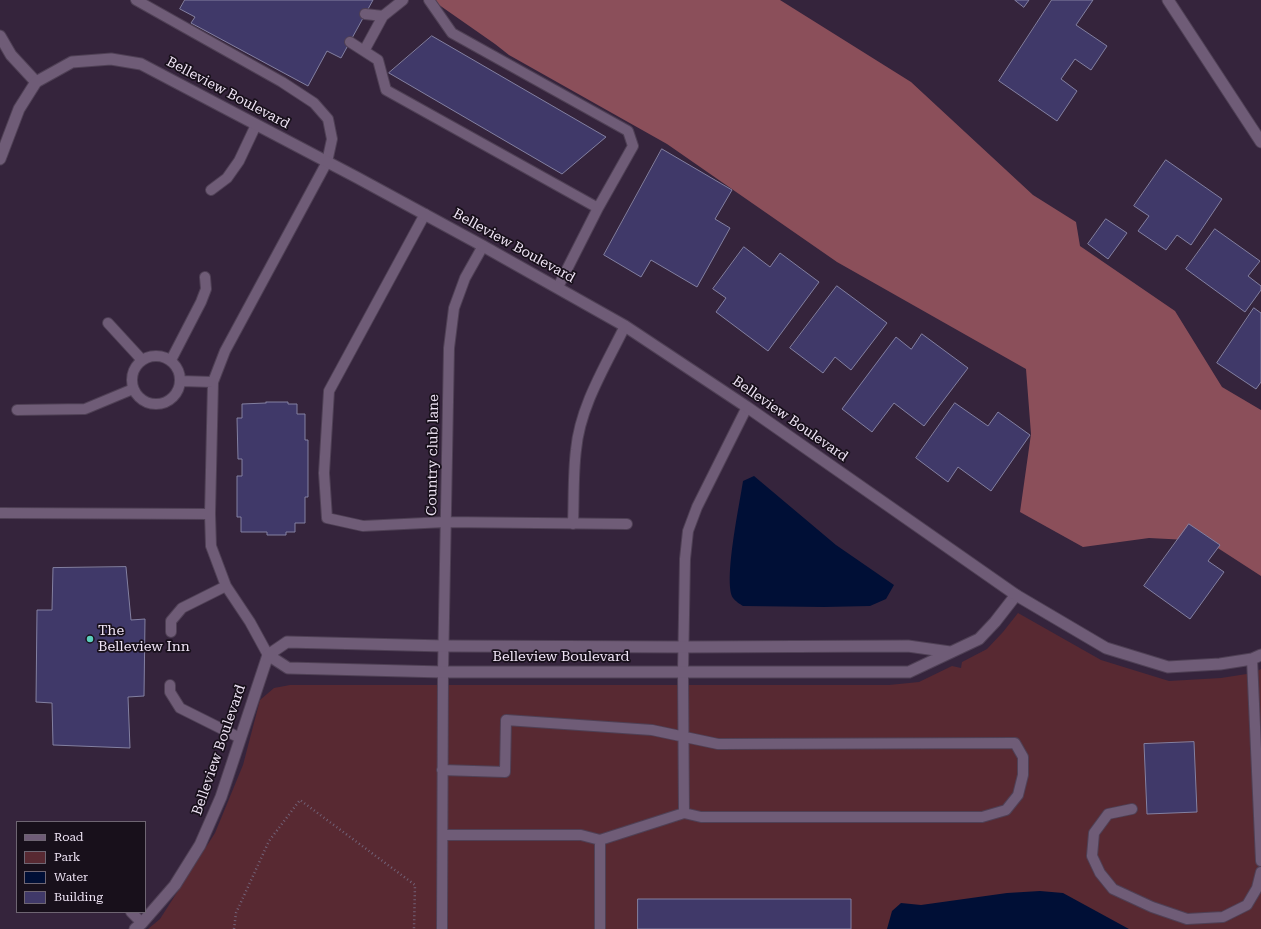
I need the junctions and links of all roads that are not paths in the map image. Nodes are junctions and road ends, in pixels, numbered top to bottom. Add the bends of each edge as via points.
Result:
1 (136, 0) edge
2 (403, 0) edge
3 (429, 0) edge
4 (1168, 0) edge
5 (365, 14) dead end
6 (383, 16) junction
7 (0, 36) edge
8 (350, 42) dead end
9 (364, 51) junction
10 (36, 82) junction
11 (256, 125) junction
12 (1261, 142) edge
13 (0, 159) edge
14 (328, 162) junction
15 (212, 190) dead end
16 (598, 208) junction
17 (425, 214) junction
18 (484, 246) junction
19 (205, 278) dead end
20 (558, 287) junction
21 (108, 323) dead end
22 (625, 326) junction
23 (142, 360) junction
24 (171, 360) junction
25 (181, 381) junction
26 (213, 382) junction
27 (134, 389) junction
28 (747, 407) junction
29 (17, 410) dead end
30 (0, 513) edge
31 (210, 514) junction
32 (445, 522) junction
33 (573, 524) junction
34 (627, 524) dead end
35 (226, 586) junction
36 (1016, 595) junction
37 (171, 632) dead end
38 (444, 646) junction
39 (684, 647) junction
40 (950, 652) junction
41 (268, 655) junction
42 (1256, 657) edge
43 (443, 672) junction
44 (683, 672) junction
45 (170, 685) dead end
46 (1258, 727) edge
47 (240, 738) junction
48 (683, 738) junction
49 (442, 770) junction
50 (1132, 809) dead end
51 (684, 813) junction
52 (443, 835) junction
53 (600, 840) junction
54 (1261, 861) edge
55 (1261, 872) edge
56 (132, 913) edge
57 (139, 926) edge
58 (442, 929) edge
59 (600, 929) edge

1 - 14 lane via 282,82 314,103 328,119 332,139
2 - 6 lane
3 - 16 lane via 452,33 628,131 633,146
4 - 12 street
5 - 6 lane
6 - 9 lane
7 - 10 street via 11,55
8 - 9 lane
9 - 16 lane via 378,60 386,90
10 - 11 street, Belleview Boulevard via 72,62 111,59 141,64
10 - 13 street, Belleview Boulevard via 19,109
11 - 14 street, Belleview Boulevard
11 - 15 lane via 239,161 227,178
14 - 17 street, Belleview Boulevard
14 - 26 lane via 225,352
16 - 20 lane
17 - 18 street, Belleview Boulevard
17 - 32 lane via 328,391 324,473 328,518 363,526
18 - 20 street, Belleview Boulevard
18 - 32 lane, Country club lane via 465,278 454,308 449,348
19 - 24 lane via 206,288 201,302
20 - 22 street, Belleview Boulevard
21 - 23 lane
22 - 28 street, Belleview Boulevard
22 - 33 lane via 582,419 576,450
23 - 24 lane via 157,355
23 - 27 lane via 132,373
24 - 25 lane via 177,366
25 - 26 lane
25 - 27 lane via 175,396 160,404 144,401
26 - 31 lane
27 - 29 lane via 85,409
28 - 36 street, Belleview Boulevard
28 - 39 lane via 697,507 688,531 685,559
30 - 31 lane
31 - 35 lane via 211,546
32 - 33 lane
32 - 38 lane, Country club lane
33 - 34 lane
35 - 37 lane via 182,608 171,621
35 - 41 lane
36 - 40 street, Belleview Boulevard via 979,639
36 - 42 street, Belleview Boulevard via 1106,648 1168,667 1220,664
38 - 39 street, Belleview Boulevard
38 - 41 street, Belleview Boulevard via 287,642
38 - 43 lane, Country club lane
39 - 40 street, Belleview Boulevard via 908,646
39 - 44 lane
40 - 44 street, Belleview Boulevard via 909,672
41 - 43 street, Belleview Boulevard via 288,668
41 - 47 street, Belleview Boulevard
42 - 46 lane
43 - 44 street, Belleview Boulevard
43 - 49 lane, Country club lane
44 - 48 lane
45 - 47 lane via 170,692 180,708
46 - 54 lane
47 - 57 street, Belleview Boulevard via 221,797 200,845 175,885
48 - 49 lane via 652,730 506,720 505,772
48 - 51 lane
48 - 51 lane via 718,744 1016,743 1023,757 1023,775 1018,795 1006,810 982,817 701,817
49 - 52 lane, Country club lane
50 - 55 lane via 1108,814 1094,833 1092,856 1100,873 1113,889 1152,907 1187,919 1223,917 1247,905 1257,888
51 - 53 lane
52 - 53 lane via 581,835
52 - 58 lane, Country club lane
53 - 59 lane
56 - 57 lane

